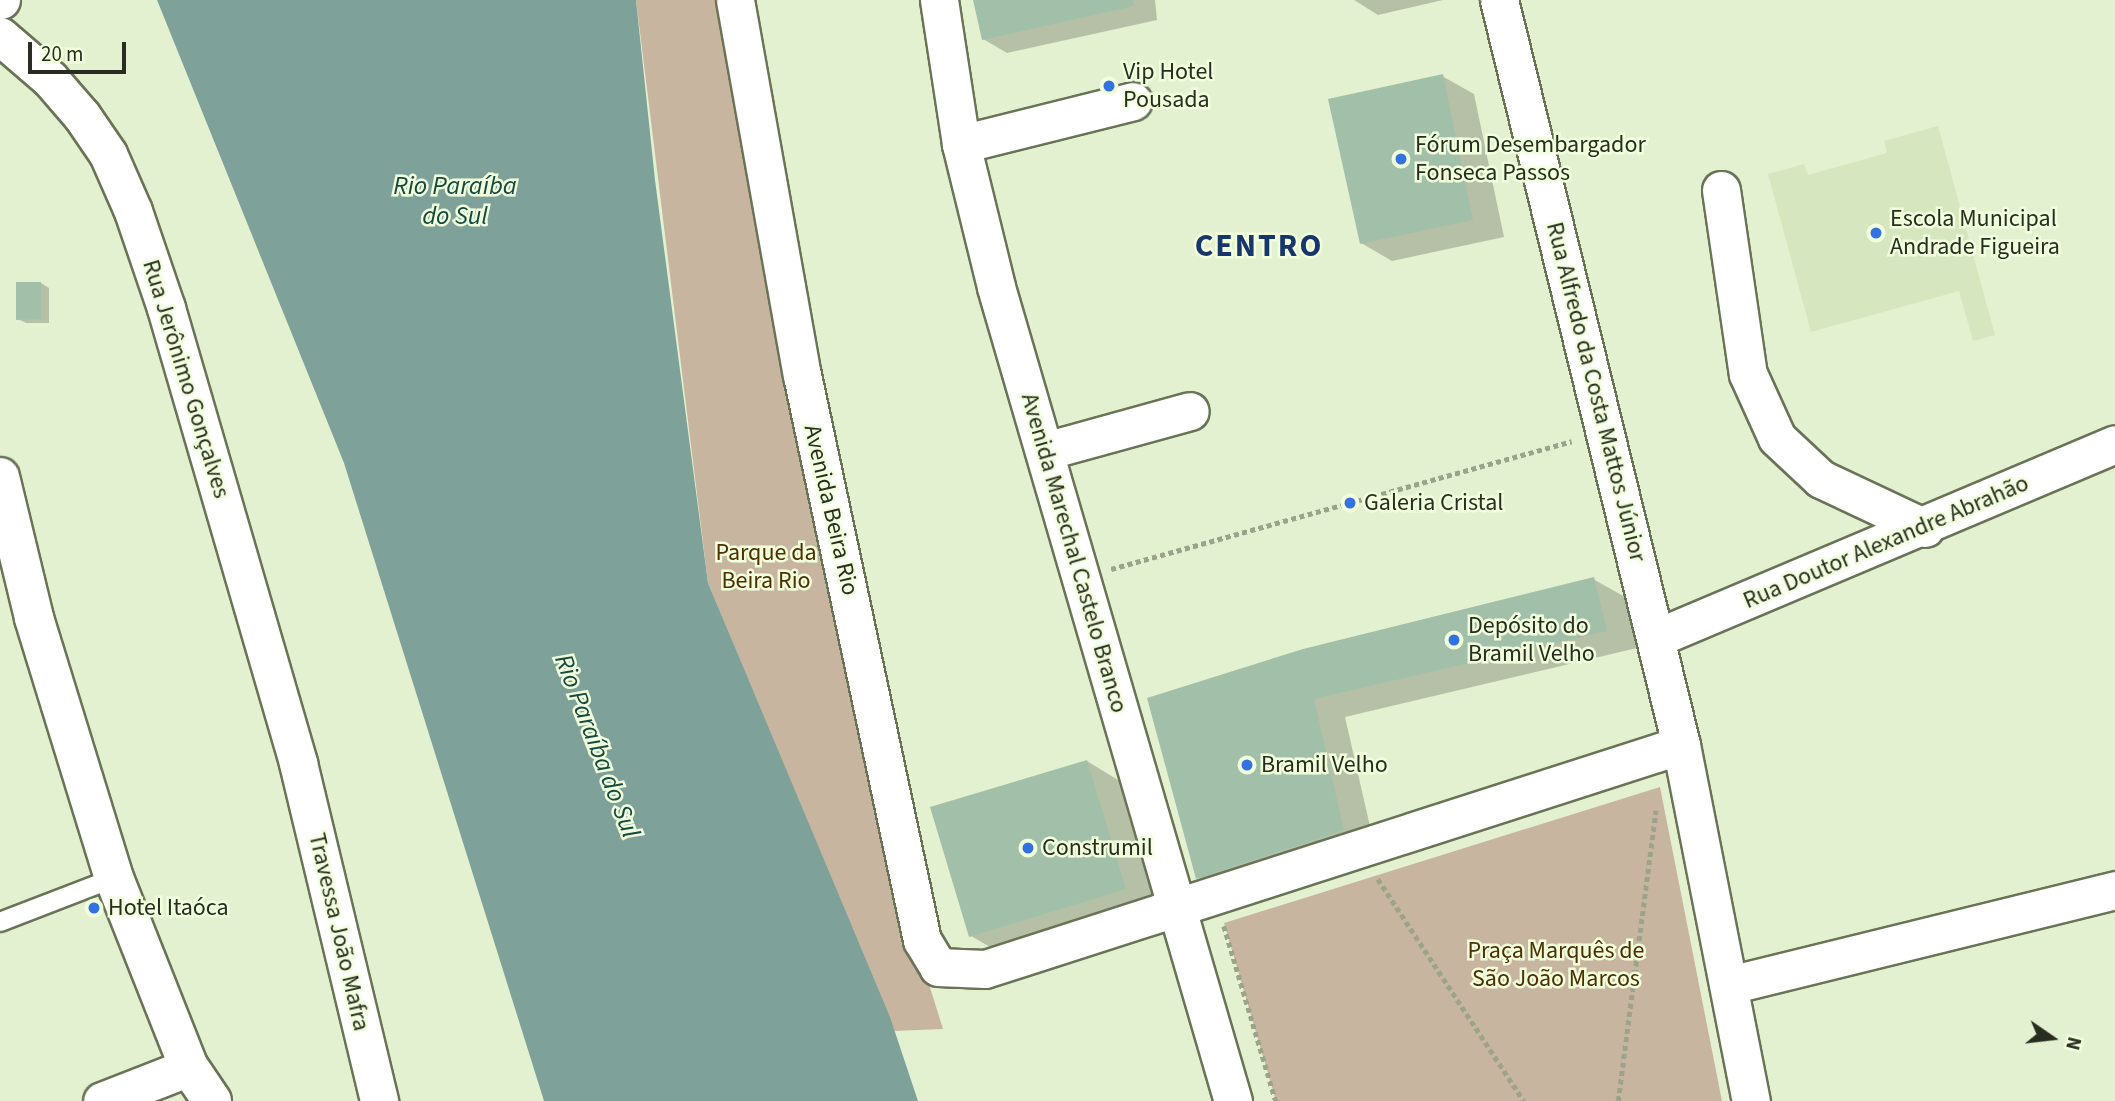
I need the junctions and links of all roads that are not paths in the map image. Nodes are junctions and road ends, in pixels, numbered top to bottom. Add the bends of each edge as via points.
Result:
1 (735, 0) edge
2 (939, 0) edge
3 (1499, 0) edge
4 (0, 36) edge
5 (1133, 101) dead end
6 (961, 144) junction
7 (1721, 190) dead end
8 (1190, 411) dead end
9 (2115, 444) edge
10 (1045, 450) junction
11 (0, 477) edge
12 (1925, 528) junction
13 (1656, 638) junction
14 (1681, 745) junction
15 (298, 763) joint
16 (114, 878) junction
17 (2115, 890) edge
18 (1174, 910) junction
19 (0, 922) edge
20 (1728, 985) junction
21 (189, 1067) junction
22 (102, 1101) edge
23 (212, 1101) edge
24 (379, 1101) edge
25 (1233, 1101) edge
26 (1751, 1101) edge

1 - 18 street, Avenida Beira Rio via 802,375 922,940 938,967 985,969
2 - 6 street, Avenida Marechal Castelo Branco
3 - 13 street, Rua Alfredo da Costa Mattos Júnior
4 - 15 street, Rua Jerônimo Gonçalves via 50,79 82,116 107,154 133,211 166,307
5 - 6 street
6 - 10 street, Avenida Marechal Castelo Branco via 996,287
7 - 12 street via 1748,374 1777,438 1822,479
8 - 10 street
9 - 12 street, Rua Doutor Alexandre Abrahão
10 - 18 street, Avenida Marechal Castelo Branco
11 - 16 main road via 30,605
12 - 13 street, Rua Doutor Alexandre Abrahão
13 - 14 street, Rua Alfredo da Costa Mattos Júnior
14 - 18 street
14 - 20 street
15 - 24 street, Travessa João Mafra
16 - 19 lane
16 - 21 main road
17 - 20 street
18 - 25 street, Avenida Marechal Castelo Branco
20 - 26 street
21 - 22 street
21 - 23 main road

